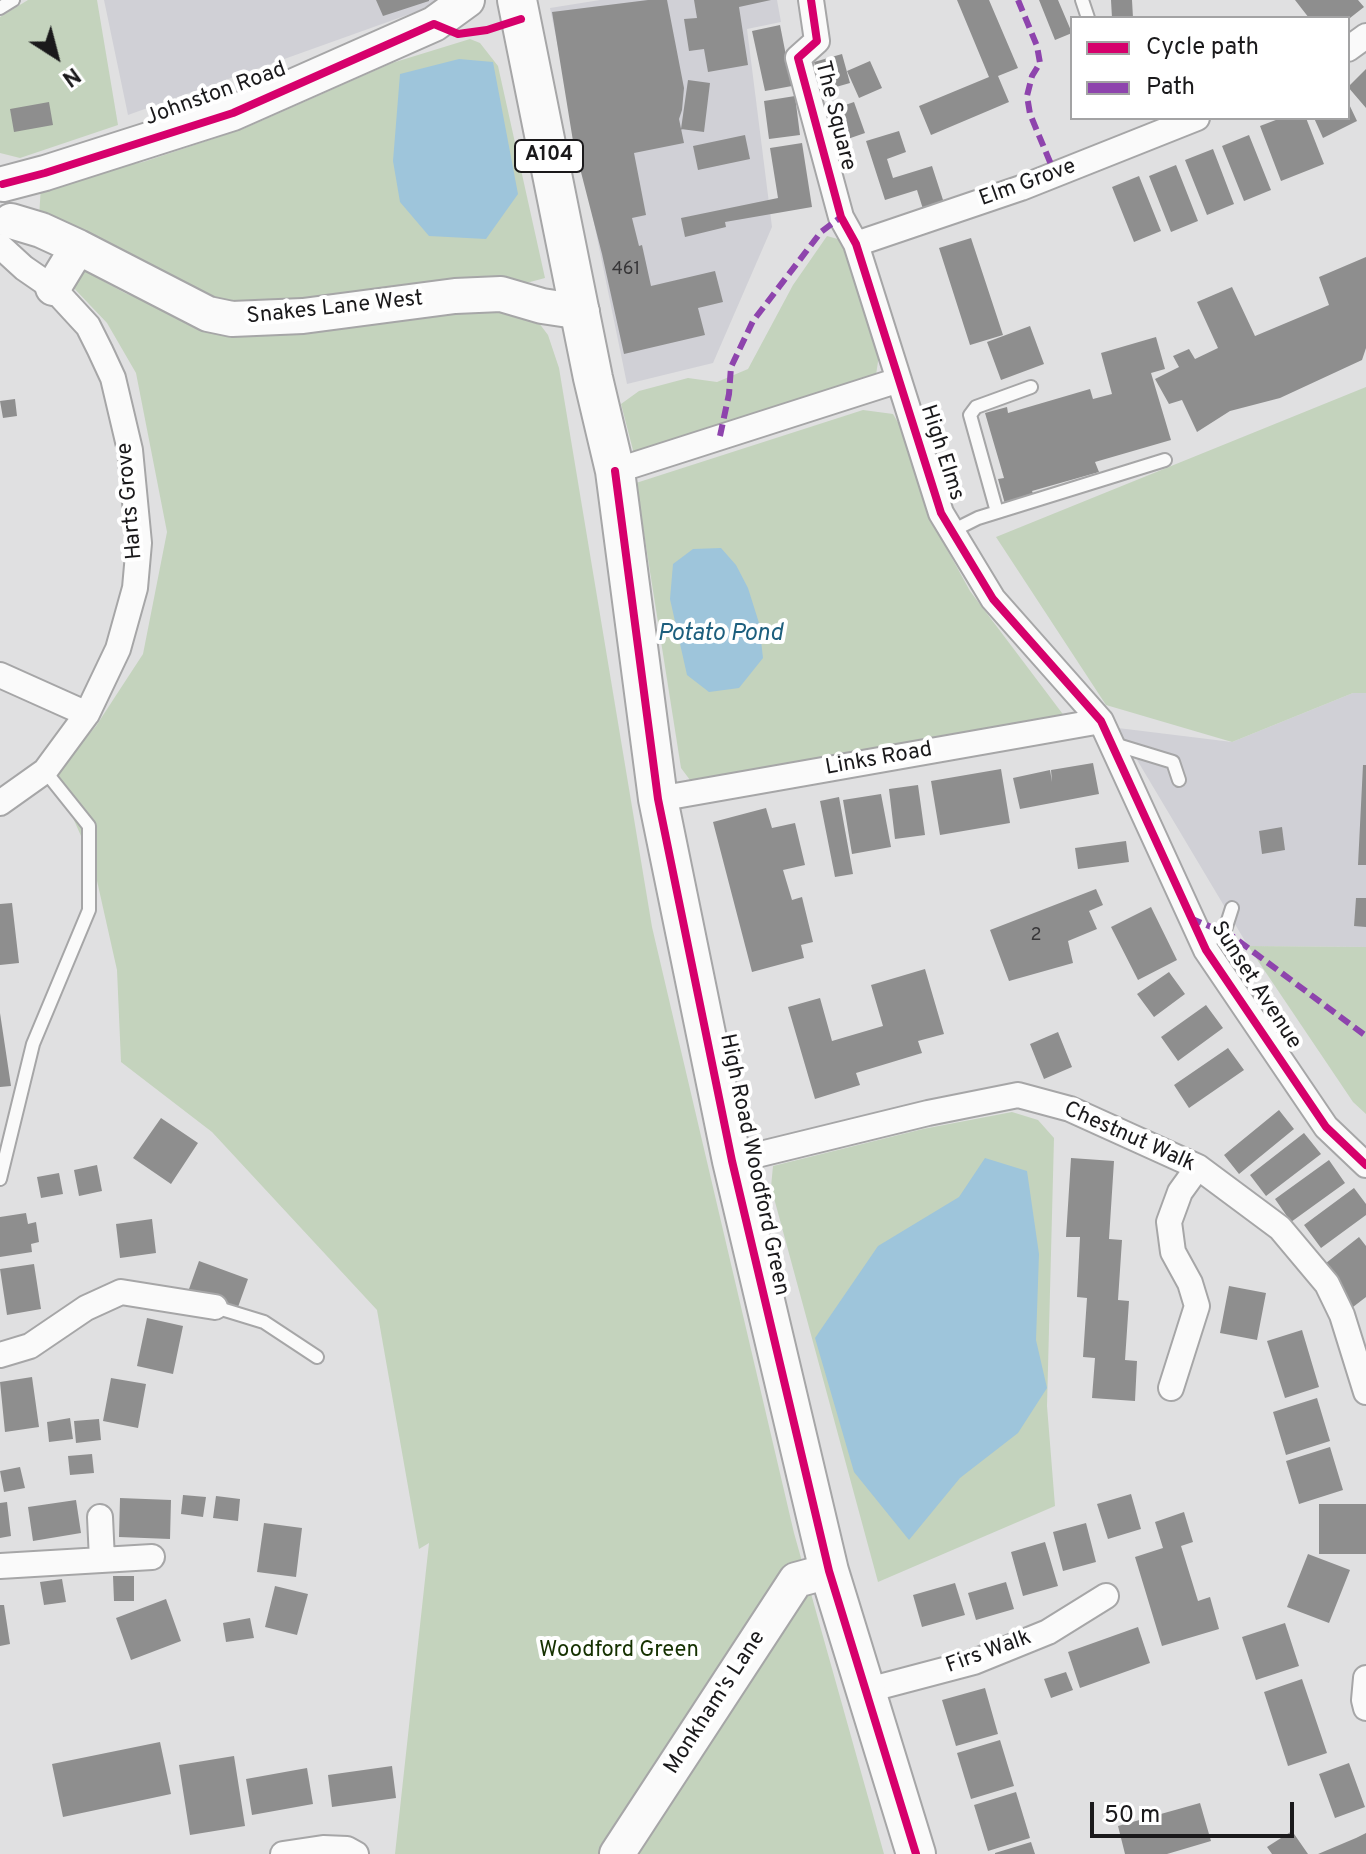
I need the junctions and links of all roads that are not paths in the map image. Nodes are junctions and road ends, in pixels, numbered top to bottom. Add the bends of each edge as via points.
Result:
1 (13, 0) edge
2 (467, 0) edge
3 (517, 0) edge
4 (811, 0) edge
5 (0, 8) edge
6 (1192, 120) edge
7 (2, 183) edge
8 (4, 234) edge
9 (856, 244) junction
10 (78, 247) junction
11 (53, 288) junction
12 (582, 312) junction
13 (899, 380) junction
14 (1031, 387) dead end
15 (1165, 460) dead end
16 (615, 471) junction
17 (997, 512) junction
18 (952, 531) junction
19 (0, 675) edge
20 (87, 714) junction
21 (1106, 732) junction
22 (45, 771) junction
23 (1179, 780) dead end
24 (658, 799) junction
25 (0, 803) edge
26 (1232, 908) dead end
27 (1203, 944) junction
28 (732, 1161) junction
29 (1366, 1165) edge
30 (1198, 1167) junction
31 (0, 1179) edge
32 (215, 1307) joint
33 (0, 1355) edge
34 (317, 1357) dead end
35 (1171, 1388) dead end
36 (1366, 1392) edge
37 (100, 1517) dead end
38 (152, 1557) dead end
39 (102, 1560) junction
40 (0, 1566) edge
41 (829, 1571) junction
42 (1106, 1596) dead end
43 (1366, 1678) edge
44 (864, 1691) junction
45 (1366, 1708) edge
46 (283, 1854) edge
47 (356, 1854) edge
48 (617, 1854) edge
49 (916, 1854) edge

1 - 5 lane
2 - 7 street, Johnston Road via 434,24 233,113
3 - 12 main road, High Road Woodford Green / A104
4 - 9 street, The Square via 817,41 798,58 841,217
6 - 9 street, Elm Grove via 1021,188
7 - 8 street via 14,211
8 - 10 street, Snakes Lane West via 41,230
8 - 11 street, Harts Grove via 24,268
9 - 13 street, High Elms
10 - 11 street
10 - 12 street, Snakes Lane West via 208,314 232,319 501,294
11 - 20 street, Harts Grove via 88,326 113,378 130,450 139,543 135,588 118,649
12 - 16 main road, High Road Woodford Green / A104
13 - 16 street, High Elms
13 - 18 street, High Elms via 941,513
14 - 17 lane via 976,407 970,415
15 - 17 lane
16 - 24 main road, High Road Woodford Green / A104
17 - 18 lane
18 - 21 street, High Elms via 993,599
19 - 20 street
20 - 22 street, Harts Grove
21 - 23 lane via 1173,762
21 - 24 street, Links Road
21 - 27 street, Sunset Avenue
22 - 25 street, Harts Grove
22 - 31 lane via 89,826 89,910 33,1044
24 - 28 main road, High Road Woodford Green / A104
26 - 27 lane via 1224,933
27 - 29 street, Sunset Avenue via 1326,1127
28 - 30 street, Chestnut Walk via 1018,1095 1070,1109
28 - 41 main road, High Road Woodford Green / A104
30 - 35 street via 1180,1192 1169,1222 1173,1252 1197,1306
30 - 36 street, Chestnut Walk via 1280,1228 1327,1284
32 - 33 street via 121,1292 86,1308 30,1346
32 - 34 lane via 264,1322
37 - 39 street
38 - 39 street
39 - 40 street
41 - 44 main road, High Road Woodford Green / A104
41 - 48 street, Monkham's Lane via 796,1580
42 - 44 street, Firs Walk via 1048,1632 986,1657
43 - 45 street
44 - 49 main road, High Road Woodford Green / A104
46 - 47 street via 323,1848

